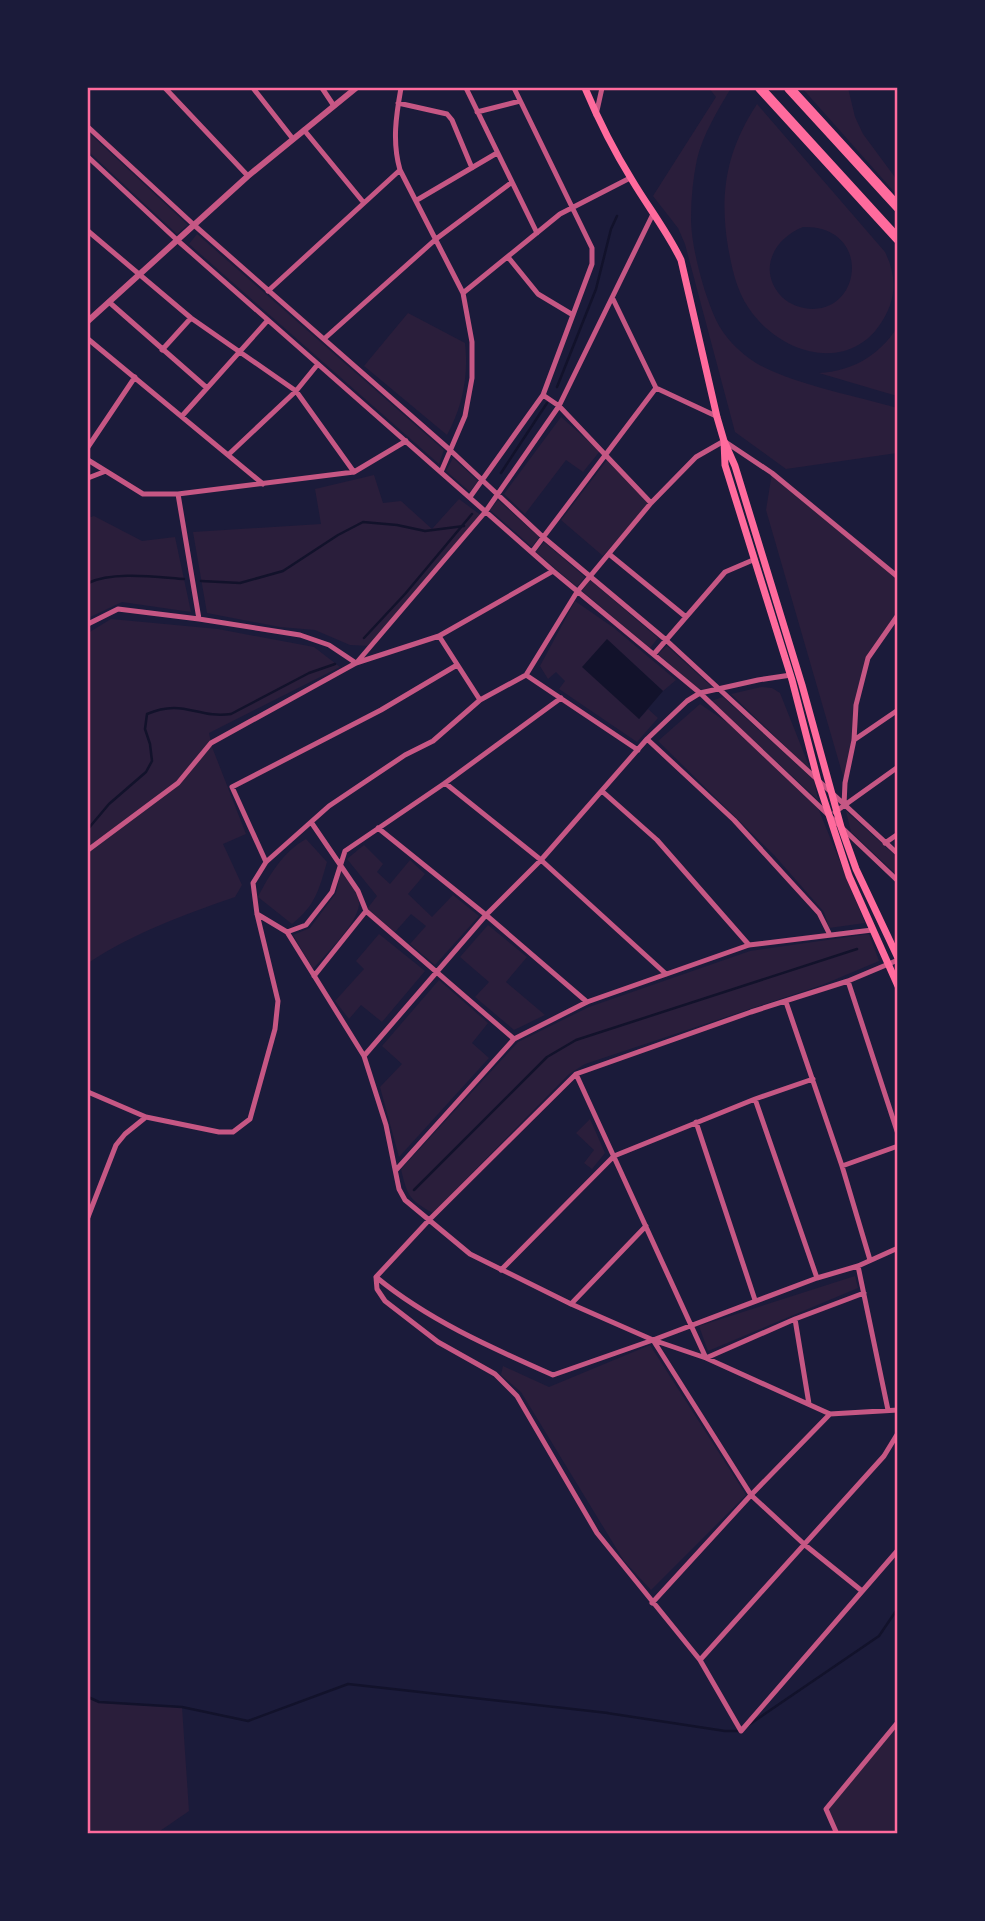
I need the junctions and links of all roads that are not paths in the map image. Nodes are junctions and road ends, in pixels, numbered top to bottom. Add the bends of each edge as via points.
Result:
1 (165, 88) edge
2 (253, 88) edge
3 (322, 88) edge
4 (356, 88) edge
5 (401, 88) edge
6 (466, 88) edge
7 (514, 88) edge
8 (585, 88) edge
9 (602, 88) edge
10 (760, 88) edge
11 (789, 88) edge
12 (520, 101) junction
13 (398, 103) junction
14 (334, 106) junction
15 (477, 112) junction
16 (596, 115) junction
17 (88, 127) edge
18 (304, 130) junction
19 (293, 139) junction
20 (497, 153) junction
21 (88, 157) edge
22 (471, 168) junction
23 (400, 170) junction
24 (248, 176) junction
25 (630, 178) junction
26 (512, 182) junction
27 (417, 200) junction
28 (365, 203) junction
29 (898, 207) edge
30 (572, 208) junction
31 (653, 214) junction
32 (194, 225) junction
33 (88, 231) edge
34 (537, 233) junction
35 (436, 239) junction
36 (898, 239) edge
37 (177, 240) junction
38 (508, 257) junction
39 (141, 275) junction
40 (268, 291) junction
41 (463, 293) junction
42 (613, 299) junction
43 (109, 302) junction
44 (573, 315) junction
45 (191, 318) junction
46 (268, 320) junction
47 (88, 321) edge
48 (88, 338) edge
49 (324, 339) junction
50 (162, 351) junction
51 (240, 352) junction
52 (318, 364) junction
53 (135, 377) junction
54 (207, 388) junction
55 (656, 388) junction
56 (296, 391) junction
57 (543, 395) junction
58 (559, 406) junction
59 (181, 416) junction
60 (717, 416) junction
61 (406, 441) junction
62 (724, 441) junction
63 (88, 447) edge
64 (450, 450) junction
65 (606, 454) junction
66 (228, 455) junction
67 (88, 460) edge
68 (106, 471) junction
69 (355, 472) junction
70 (441, 472) junction
71 (88, 478) edge
72 (484, 481) junction
73 (263, 484) junction
74 (491, 488) junction
75 (477, 489) junction
76 (178, 494) junction
77 (499, 495) junction
78 (470, 497) junction
79 (493, 502) junction
80 (651, 503) junction
81 (478, 504) junction
82 (486, 511) junction
83 (543, 537) junction
84 (532, 552) junction
85 (609, 554) junction
86 (753, 560) junction
87 (553, 571) junction
88 (590, 577) junction
89 (898, 577) edge
90 (577, 592) junction
91 (898, 615) edge
92 (686, 617) junction
93 (199, 619) junction
94 (88, 624) edge
95 (439, 636) junction
96 (666, 640) junction
97 (654, 653) junction
98 (356, 663) junction
99 (457, 665) junction
100 (526, 675) junction
101 (791, 676) junction
102 (717, 689) junction
103 (700, 693) junction
104 (561, 698) junction
105 (480, 700) junction
106 (898, 710) edge
107 (648, 739) junction
108 (854, 740) junction
109 (638, 750) junction
110 (898, 767) edge
111 (818, 781) junction
112 (445, 783) junction
113 (603, 792) junction
114 (831, 793) junction
115 (844, 805) junction
116 (833, 814) junction
117 (311, 822) junction
118 (841, 827) junction
119 (378, 828) junction
120 (898, 834) edge
121 (885, 843) junction
122 (88, 850) edge
123 (898, 854) edge
124 (541, 860) junction
125 (265, 862) junction
126 (339, 865) junction
127 (898, 881) edge
128 (366, 911) junction
129 (257, 914) junction
130 (486, 915) junction
131 (872, 930) junction
132 (287, 932) junction
133 (829, 933) junction
134 (749, 945) junction
135 (898, 959) edge
136 (887, 964) junction
137 (437, 972) junction
138 (666, 974) junction
139 (314, 976) junction
140 (848, 981) junction
141 (898, 986) edge
142 (587, 1002) junction
143 (786, 1002) junction
144 (514, 1039) junction
145 (364, 1056) junction
146 (576, 1074) junction
147 (813, 1079) junction
148 (88, 1092) edge
149 (755, 1099) junction
150 (146, 1117) junction
151 (696, 1122) junction
152 (898, 1134) edge
153 (898, 1146) edge
154 (614, 1156) junction
155 (842, 1166) junction
156 (396, 1170) junction
157 (88, 1217) edge
158 (429, 1220) junction
159 (646, 1226) junction
160 (898, 1248) edge
161 (870, 1260) junction
162 (859, 1266) junction
163 (501, 1270) junction
164 (376, 1277) junction
165 (817, 1278) junction
166 (864, 1293) junction
167 (755, 1300) junction
168 (571, 1304) junction
169 (794, 1319) junction
170 (692, 1324) junction
171 (653, 1340) junction
172 (706, 1358) junction
173 (809, 1404) junction
174 (888, 1410) junction
175 (898, 1410) edge
176 (830, 1414) junction
177 (898, 1433) edge
178 (751, 1495) junction
179 (805, 1545) junction
180 (898, 1550) edge
181 (862, 1591) junction
182 (652, 1602) junction
183 (700, 1660) junction
184 (898, 1723) edge
185 (837, 1833) edge

1 - 24 street
2 - 19 street
3 - 14 street
4 - 14 street
5 - 13 street
6 - 15 street
7 - 12 street
8 - 16 main road
9 - 16 street
10 - 36 highway
11 - 29 highway
12 - 15 street
12 - 30 street
13 - 22 street via 447,114
13 - 23 street via 394,150
14 - 18 street
15 - 20 street
16 - 25 main road
17 - 32 street
18 - 19 street
18 - 28 street
19 - 24 street
20 - 22 street
20 - 26 street
21 - 37 street
22 - 27 street
23 - 27 street
23 - 28 street
24 - 32 street
25 - 30 street
25 - 31 main road
26 - 34 street
26 - 35 street
27 - 35 street
28 - 40 street
30 - 34 street
30 - 44 street via 592,248 592,264
31 - 42 street
31 - 60 main road via 681,260
32 - 37 street
32 - 40 street
33 - 39 street
34 - 38 street
35 - 41 street
35 - 49 street
37 - 39 street
37 - 46 street
38 - 41 street
38 - 44 street via 538,294
39 - 43 street
39 - 45 street
40 - 49 street
41 - 64 street via 472,342 472,378 465,415
42 - 55 street
42 - 58 street
43 - 47 street
43 - 50 street
44 - 57 street
45 - 50 street
45 - 51 street
46 - 51 street
46 - 52 street
48 - 53 street
49 - 64 street
50 - 54 street
51 - 54 street
51 - 56 street
52 - 56 street
52 - 61 street
53 - 59 street
53 - 63 street
54 - 59 street
55 - 60 street
55 - 65 street
56 - 66 street
56 - 69 street
57 - 58 street
57 - 72 street
58 - 65 street
58 - 77 street
59 - 66 street
60 - 62 main road
61 - 69 street
61 - 70 street
62 - 80 street via 696,457
62 - 86 main road via 726,465
62 - 89 street via 793,490
62 - 114 main road via 802,685
64 - 70 street
64 - 72 street
65 - 80 street
65 - 83 street
66 - 73 street
67 - 68 street
68 - 71 street
68 - 76 street via 144,494
69 - 73 street
70 - 78 street
72 - 74 street
72 - 75 street
73 - 76 street
74 - 75 street
74 - 77 street
74 - 79 street
75 - 78 street
75 - 81 street via 474,497
76 - 93 street
77 - 79 street
77 - 83 street
78 - 81 street
79 - 81 street
79 - 82 street
80 - 85 street
81 - 82 street
82 - 84 street
82 - 98 street
83 - 84 street
83 - 88 street
84 - 87 street
85 - 88 street
85 - 92 street
86 - 92 street via 725,572
86 - 101 main road
87 - 90 street
87 - 95 street
88 - 90 street
88 - 96 street
90 - 97 street
90 - 100 street
91 - 108 street via 868,658 856,705
92 - 96 street
93 - 94 street via 118,609
93 - 98 street via 300,635 330,645
95 - 98 street
95 - 99 street
96 - 97 street
96 - 102 street
97 - 103 street
98 - 122 street via 211,743 178,783
99 - 105 street
99 - 125 street via 232,787
100 - 104 street
100 - 105 street
101 - 102 street
101 - 111 main road
102 - 103 street
102 - 111 street
103 - 107 street
103 - 116 street
104 - 109 street
104 - 112 street
105 - 117 street via 433,741 405,755
106 - 108 street
107 - 109 street
107 - 133 street via 734,820 819,913
108 - 115 street
109 - 113 street
110 - 115 street
111 - 114 street
111 - 116 main road
112 - 119 street
112 - 124 street
113 - 124 street
113 - 134 street via 657,840
114 - 115 street
114 - 116 main road
115 - 116 street
115 - 121 street
116 - 118 main road
116 - 131 main road via 849,876
117 - 125 street
117 - 126 street
118 - 127 street
118 - 135 main road
119 - 126 street via 345,851
119 - 130 street
120 - 121 street
121 - 123 street
124 - 130 street
124 - 138 street
125 - 129 street via 253,883
126 - 128 street
126 - 132 street via 332,892 306,925
128 - 137 street
128 - 139 street
129 - 132 street
129 - 150 street via 278,1001 275,1029 250,1119 233,1132 219,1132
130 - 137 street
130 - 142 street
131 - 133 street
131 - 136 main road
132 - 139 street
133 - 134 street
134 - 138 street
135 - 136 street
136 - 140 street
136 - 141 main road
137 - 144 street
137 - 145 street
138 - 142 street
139 - 145 street
140 - 143 street
140 - 152 street
142 - 144 street
143 - 146 street
143 - 147 street
144 - 156 street
145 - 156 street
146 - 154 street
146 - 158 street
147 - 149 street
147 - 155 street
148 - 150 street
149 - 151 street
149 - 165 street
150 - 157 street via 116,1145
151 - 154 street
151 - 167 street
153 - 155 street
154 - 159 street
154 - 163 street
155 - 161 street
156 - 158 street via 405,1200
158 - 163 street via 470,1254
158 - 164 street
159 - 168 street
159 - 170 street
160 - 161 street
161 - 162 street
162 - 165 street
162 - 166 street
163 - 168 street
164 - 171 street via 433,1316 553,1375
164 - 182 street via 384,1300 438,1342 495,1374 517,1396 597,1533
165 - 167 street
166 - 169 street
166 - 174 street
167 - 170 street
168 - 171 street
169 - 172 street
169 - 173 street
170 - 171 street
170 - 172 street
171 - 172 street
171 - 178 street
172 - 173 street
173 - 176 street
174 - 175 street
174 - 176 street
176 - 178 street
177 - 179 street via 884,1456
178 - 179 street
178 - 182 street
179 - 181 street
179 - 183 street
180 - 181 street
181 - 183 street via 741,1731
182 - 183 street
184 - 185 street via 826,1809

